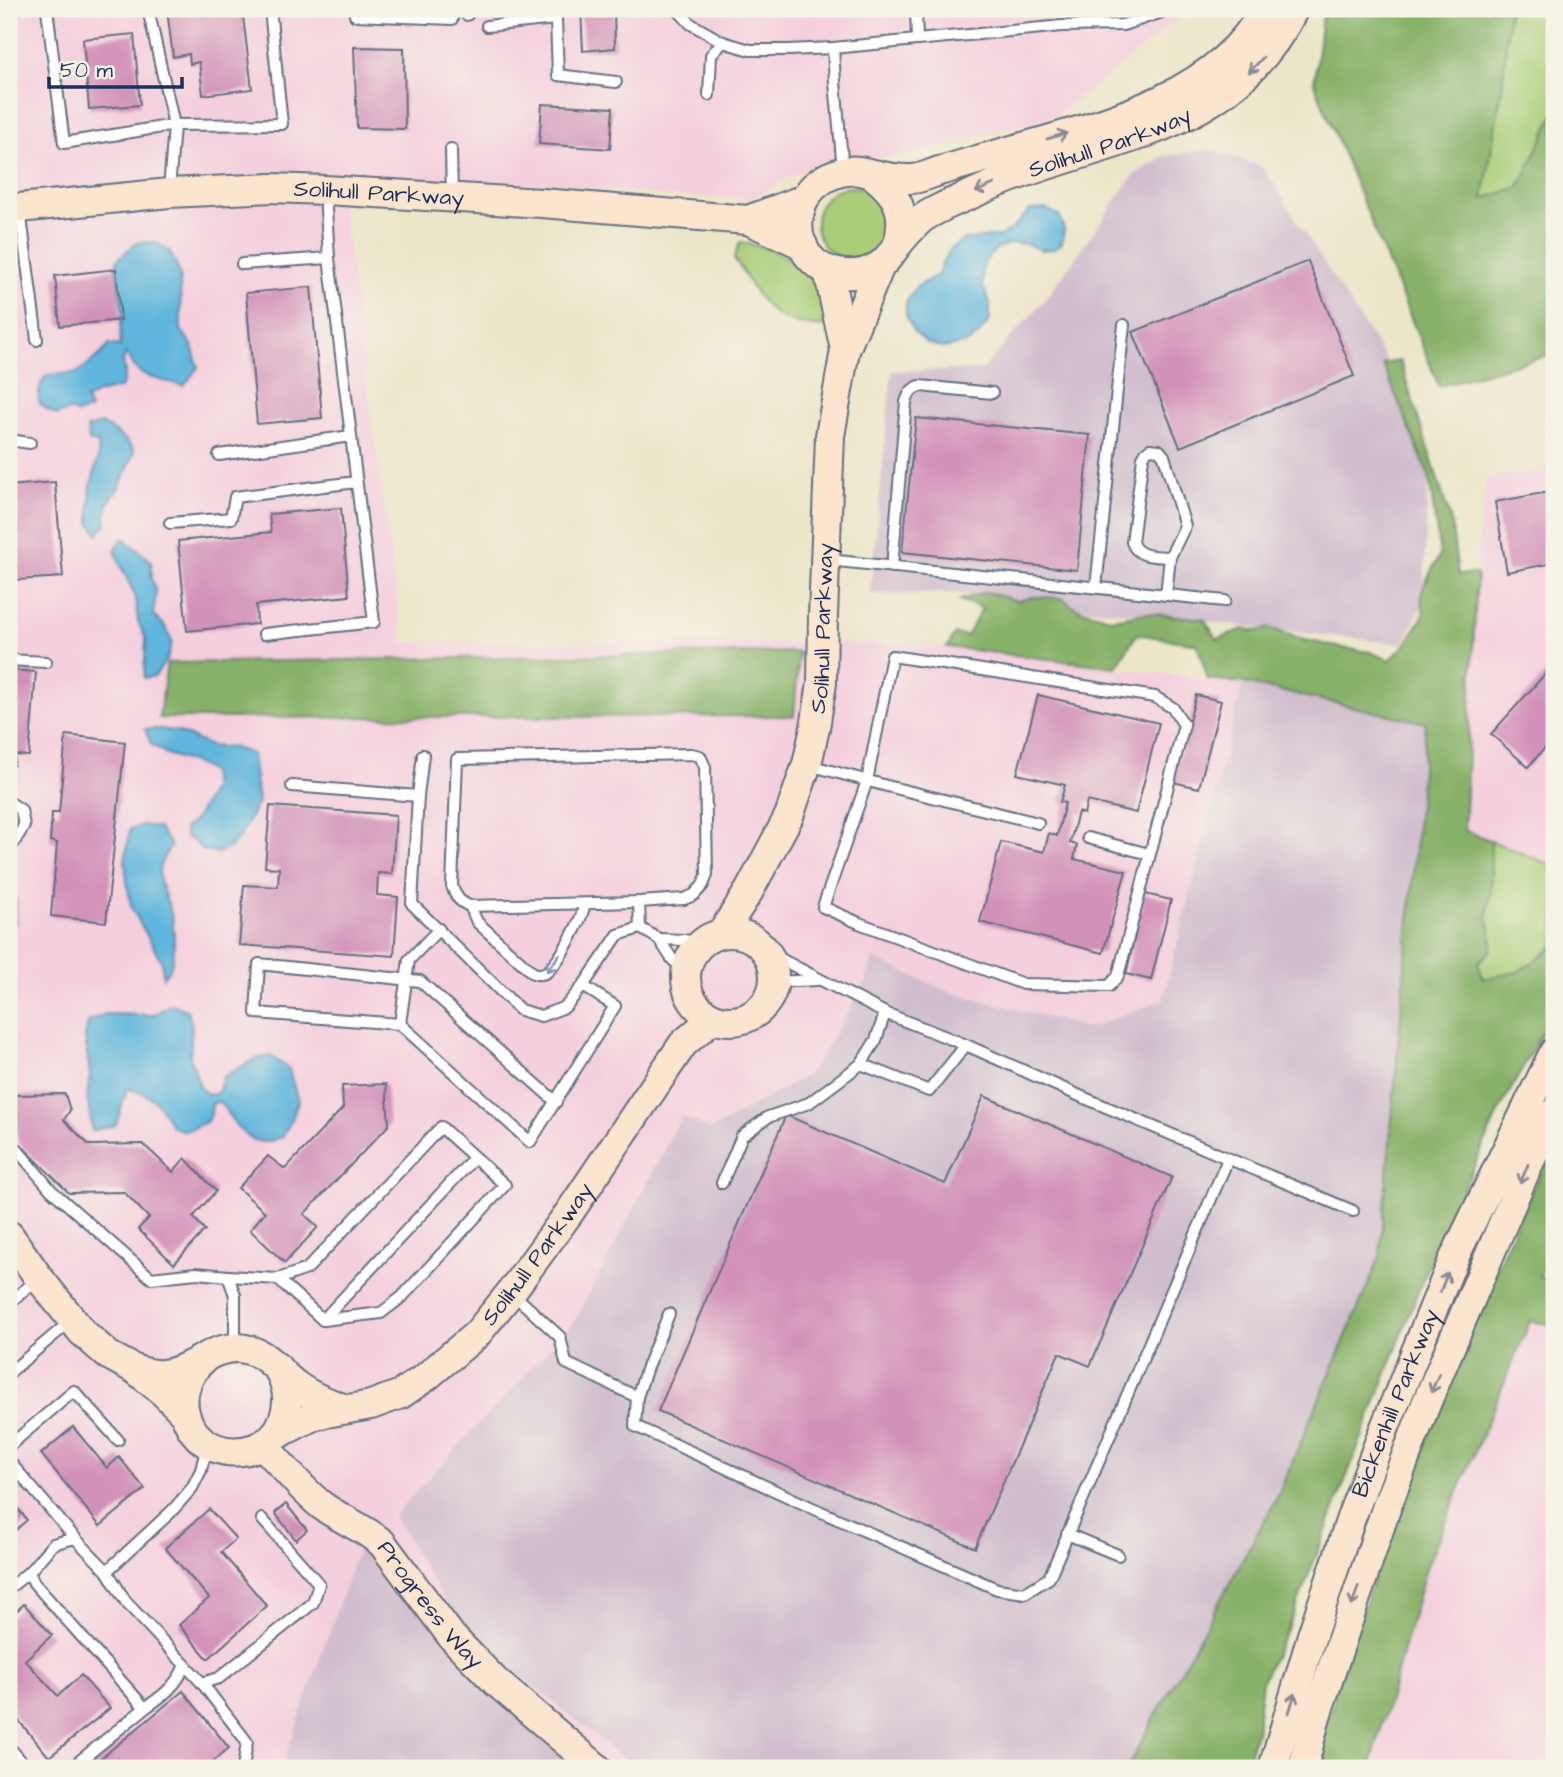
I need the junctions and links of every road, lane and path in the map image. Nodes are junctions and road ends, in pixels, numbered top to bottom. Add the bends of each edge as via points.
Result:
1 (48, 9) edge
2 (148, 9) edge
3 (270, 9) edge
4 (355, 9) edge
5 (677, 9) edge
6 (916, 9) edge
7 (1171, 9) edge
8 (1264, 9) edge
9 (1294, 9) edge
10 (555, 14) edge
11 (452, 19) dead end
12 (487, 26) dead end
13 (918, 40) junction
14 (723, 42) junction
15 (833, 48) junction
16 (615, 82) dead end
17 (709, 95) dead end
18 (9, 120) edge
19 (174, 125) junction
20 (9, 134) edge
21 (451, 149) dead end
22 (844, 171) junction
23 (873, 175) junction
24 (325, 190) junction
25 (169, 193) junction
26 (452, 198) junction
27 (804, 199) junction
28 (14, 208) edge
29 (748, 220) junction
30 (803, 244) junction
31 (898, 244) junction
32 (329, 258) junction
33 (242, 264) dead end
34 (880, 265) junction
35 (828, 270) junction
36 (1124, 325) dead end
37 (37, 340) dead end
38 (845, 350) junction
39 (992, 393) dead end
40 (351, 436) junction
41 (9, 440) edge
42 (30, 443) dead end
43 (219, 454) dead end
44 (356, 482) junction
45 (170, 523) dead end
46 (1170, 557) junction
47 (825, 560) junction
48 (892, 567) junction
49 (1096, 587) junction
50 (1166, 595) junction
51 (1225, 601) dead end
52 (264, 634) dead end
53 (9, 660) edge
54 (46, 662) dead end
55 (423, 755) dead end
56 (807, 764) junction
57 (867, 781) junction
58 (292, 786) dead end
59 (418, 796) junction
60 (9, 802) edge
61 (1038, 823) dead end
62 (1088, 838) dead end
63 (9, 847) edge
64 (1149, 854) junction
65 (749, 891) junction
66 (639, 902) junction
67 (584, 904) junction
68 (470, 906) junction
69 (639, 928) junction
70 (439, 929) junction
71 (711, 938) junction
72 (659, 939) junction
73 (764, 948) junction
74 (686, 972) junction
75 (406, 979) junction
76 (819, 980) junction
77 (774, 982) junction
78 (583, 986) junction
79 (704, 1010) junction
80 (885, 1013) junction
81 (400, 1024) junction
82 (966, 1045) junction
83 (1554, 1052) edge
84 (861, 1064) junction
85 (556, 1101) junction
86 (1554, 1112) edge
87 (9, 1140) edge
88 (474, 1158) junction
89 (1228, 1159) junction
90 (722, 1184) dead end
91 (1353, 1211) dead end
92 (9, 1235) edge
93 (228, 1276) junction
94 (39, 1278) junction
95 (278, 1279) junction
96 (511, 1292) junction
97 (9, 1303) edge
98 (668, 1314) dead end
99 (72, 1320) junction
100 (323, 1320) junction
101 (235, 1348) junction
102 (206, 1357) junction
103 (277, 1367) junction
104 (136, 1370) junction
105 (9, 1373) edge
106 (637, 1397) junction
107 (347, 1409) junction
108 (185, 1415) junction
109 (118, 1440) dead end
110 (269, 1440) junction
111 (208, 1444) junction
112 (9, 1446) edge
113 (9, 1461) edge
114 (262, 1519) dead end
115 (1067, 1534) junction
116 (75, 1538) junction
117 (1118, 1555) dead end
118 (29, 1572) junction
119 (107, 1572) junction
120 (9, 1588) edge
121 (185, 1665) junction
122 (202, 1683) junction
123 (145, 1708) junction
124 (9, 1747) edge
125 (27, 1768) edge
126 (71, 1768) edge
127 (243, 1768) edge
128 (597, 1768) edge
129 (1273, 1768) edge
130 (1303, 1768) edge

1 - 19 lane via 64,143
2 - 19 lane
3 - 19 lane via 282,124
4 - 11 lane via 355,15
5 - 14 lane via 691,24
6 - 13 lane
7 - 13 lane via 1122,25
23 -> 8 street, Solihull Parkway via 912,179 1135,111 1209,71 1235,49
9 -> 31 street, Solihull Parkway via 1259,63 1196,111 1120,143 1005,179 922,218
10 - 12 lane
10 - 16 lane via 558,75
13 - 15 lane
14 - 15 lane via 750,50
14 - 17 lane via 711,55
15 - 22 lane
18 - 20 lane
19 - 25 lane
21 - 26 lane
22 - 23 street, Solihull Parkway
22 - 27 street via 828,176
23 - 31 street via 897,201 902,231
24 - 25 street, Solihull Parkway
24 - 26 street, Solihull Parkway
24 - 32 lane
25 - 28 street, Solihull Parkway
26 - 29 street, Solihull Parkway
27 - 29 street
27 - 30 street via 798,230
28 - 37 lane
29 - 30 street
30 - 35 street
31 - 34 street, Solihull Parkway
32 - 33 lane
32 - 40 lane
34 - 35 street via 856,275
34 - 38 street
35 - 38 street
36 - 49 lane
38 - 47 street, Solihull Parkway via 830,436
39 - 48 lane via 920,386 909,393
40 - 43 lane
40 - 44 lane
41 - 42 lane
44 - 45 lane via 235,497 231,518
44 - 52 lane via 374,622
46 - 46 lane via 1138,552 1132,542 1143,457 1150,449 1164,456 1185,526
46 - 50 lane
47 - 48 lane
47 - 56 street, Solihull Parkway via 822,683
48 - 49 lane
49 - 50 lane
50 - 51 lane
53 - 54 lane
55 - 59 lane
56 - 57 lane
56 - 65 street, Solihull Parkway via 789,816
57 - 61 lane
57 - 64 lane via 892,656 1155,697 1173,708 1184,725
57 - 64 lane via 823,906 1023,984 1109,986 1118,976
58 - 59 lane
59 - 70 lane via 412,904
60 - 63 lane via 21,810 24,826
62 - 64 lane
65 - 71 street, Solihull Parkway
65 - 73 street via 751,916
66 - 67 lane
66 - 68 lane via 684,899 703,885 705,767 700,756 457,759 452,886 461,903
66 - 69 lane
67 - 68 lane
67 -> 68 lane via 582,916 550,970 538,975 477,922
69 - 72 lane
69 - 78 lane via 618,935
70 - 75 lane via 409,960
70 - 78 lane via 520,1010 541,1016 565,1007
71 - 72 lane
71 - 73 street via 746,934
71 - 74 street via 690,959
72 - 74 lane
73 - 76 lane
73 - 77 street via 774,966
74 - 79 street via 686,984
75 - 81 lane
75 - 81 lane via 259,964 256,1013
75 - 85 lane via 420,981
76 - 77 lane
76 - 80 lane
77 - 79 street via 771,996 751,1016 722,1021
78 - 85 lane via 615,1006
79 - 96 street, Solihull Parkway
80 - 82 lane
80 - 84 lane
81 - 85 lane via 530,1142
82 - 84 lane via 929,1091
82 - 89 lane
129 -> 83 street, Bickenhill Parkway via 1321,1609 1383,1432 1454,1258
84 - 90 lane via 809,1104 768,1117 742,1136
86 -> 130 street, Bickenhill Parkway via 1426,1404 1388,1503 1316,1716
87 - 93 lane via 51,1190 151,1278 197,1273
88 - 95 lane via 441,1127 307,1269
88 - 100 lane
88 - 100 lane via 505,1185 411,1287 381,1313
89 - 91 lane
89 - 115 lane
92 - 94 street
93 - 95 lane
93 - 101 lane via 235,1295
94 - 97 lane
94 - 99 street
95 - 100 lane
96 - 106 lane via 560,1337 566,1363
96 - 107 street, Solihull Parkway via 477,1334 426,1377 401,1394
98 - 106 lane
99 - 104 street via 108,1355
99 - 105 lane
101 - 102 street
101 - 103 street via 264,1356
102 - 104 street via 161,1375
102 - 108 street via 185,1388
103 - 107 street via 304,1391
103 - 110 street via 288,1393 287,1409
104 - 108 street
106 - 115 lane via 635,1426 997,1589 1025,1593 1049,1578
107 - 110 street, Solihull Parkway via 315,1415
108 - 111 street
109 - 112 lane via 74,1391
110 - 111 street via 245,1451
110 - 128 street, Progress Way via 309,1495 382,1543 452,1637 496,1682
111 - 119 lane via 192,1488
113 - 116 lane
114 - 122 lane via 319,1584 313,1603 219,1678
115 - 117 lane
116 - 118 lane via 53,1544
116 - 119 lane
118 - 120 lane
118 - 123 lane
119 - 121 lane via 126,1602
121 - 122 lane
121 - 123 lane via 164,1696
122 - 127 lane via 247,1742
123 - 126 lane
124 - 125 lane

